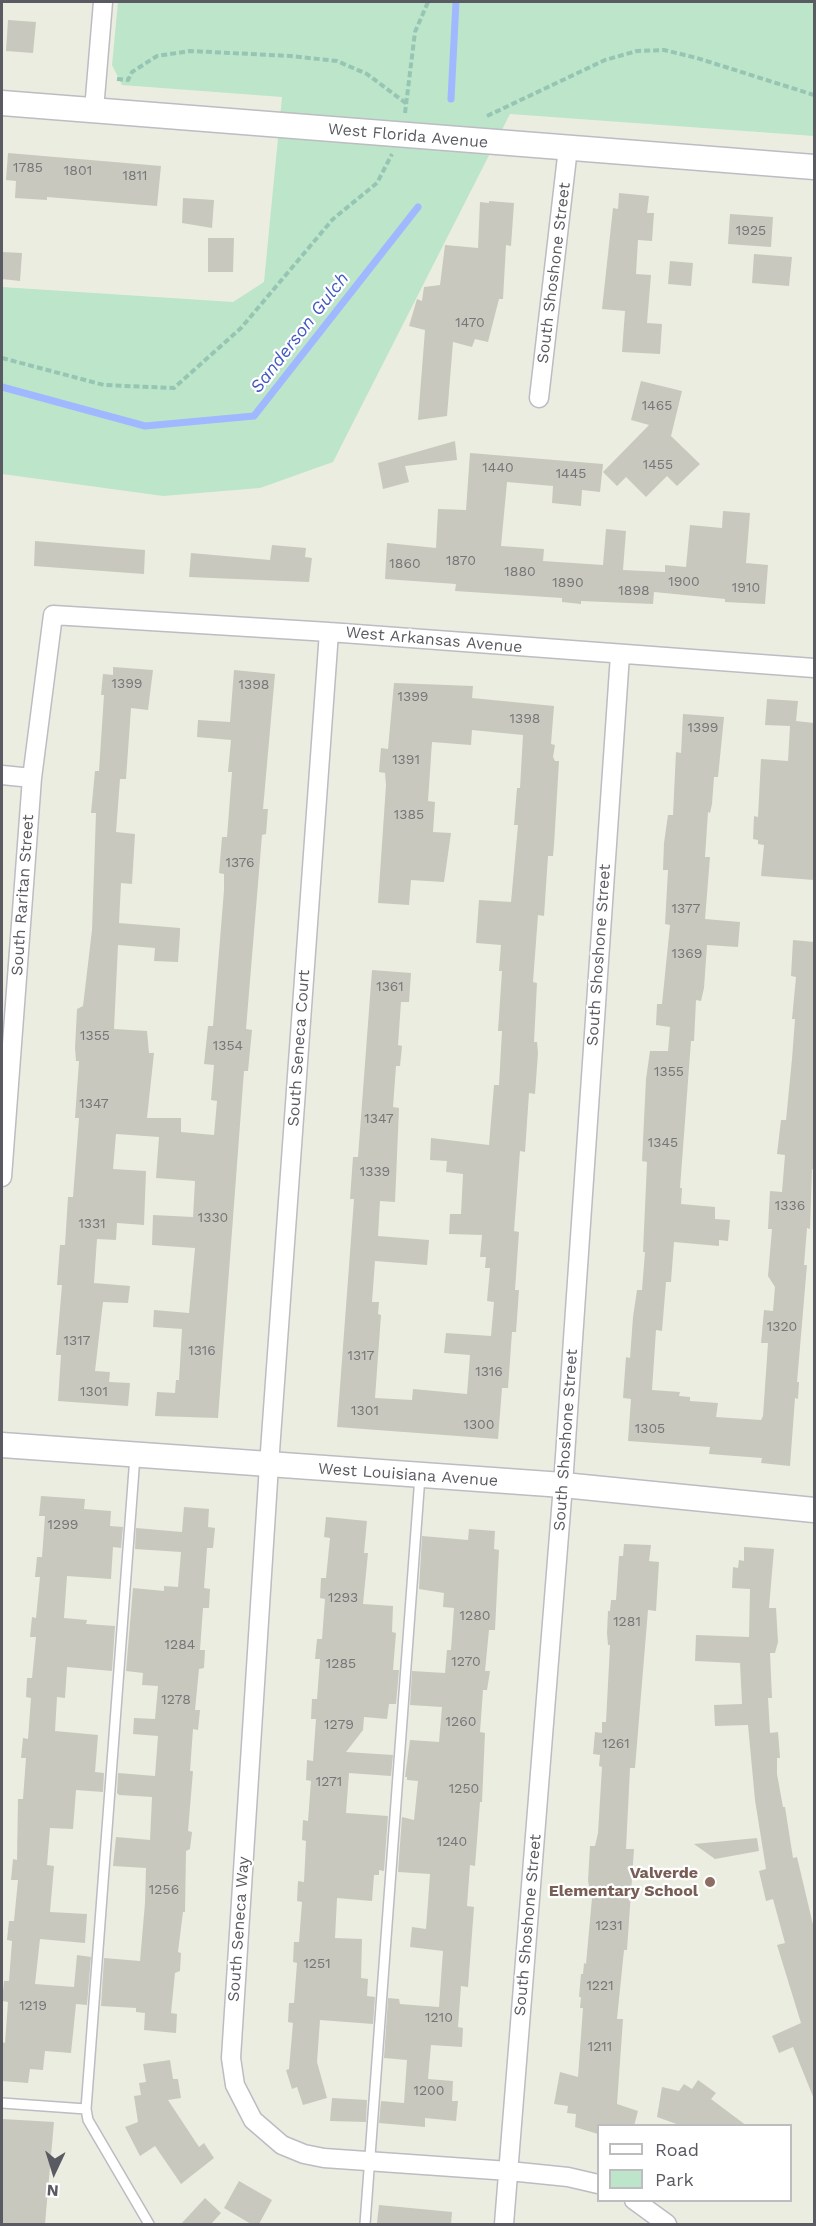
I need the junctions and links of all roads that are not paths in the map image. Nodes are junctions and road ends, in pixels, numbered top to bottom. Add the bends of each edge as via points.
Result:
1 (103, 2) edge
2 (2, 103) edge
3 (94, 110) junction
4 (568, 148) junction
5 (814, 167) edge
6 (539, 398) dead end
7 (53, 615) joint
8 (329, 632) junction
9 (620, 655) junction
10 (814, 668) edge
11 (2, 775) edge
12 (32, 778) junction
13 (2, 1177) edge
14 (2, 1445) edge
15 (135, 1455) junction
16 (269, 1465) junction
17 (420, 1476) junction
18 (563, 1485) junction
19 (814, 1510) edge
20 (2, 2103) edge
21 (86, 2109) junction
22 (369, 2161) junction
23 (509, 2171) junction
24 (597, 2184) edge
25 (637, 2202) edge
26 (149, 2224) edge
27 (365, 2224) edge
28 (504, 2224) edge
29 (667, 2224) edge

1 - 3 street
2 - 3 street, West Florida Avenue
3 - 4 street, West Florida Avenue
4 - 5 street, West Florida Avenue
4 - 6 street, South Shoshone Street
7 - 8 street, West Arkansas Avenue
7 - 12 street, South Raritan Street
8 - 9 street, West Arkansas Avenue
8 - 16 street, South Seneca Court
9 - 10 street, West Arkansas Avenue
9 - 18 street, South Shoshone Street
11 - 12 street
12 - 13 street, South Raritan Street
14 - 15 street, West Louisiana Avenue
15 - 16 street, West Louisiana Avenue
15 - 21 lane
16 - 17 street, West Louisiana Avenue
16 - 22 street, South Seneca Way via 231,2058 233,2076 242,2104 253,2121 282,2145 324,2158
17 - 18 street, West Louisiana Avenue
17 - 22 lane
18 - 19 street, West Louisiana Avenue
18 - 23 street, South Shoshone Street
20 - 21 lane
21 - 26 lane via 88,2120
22 - 23 street, South Seneca Way
22 - 27 lane
23 - 24 street, South Seneca Way
23 - 28 street, South Shoshone Street
25 - 29 street

